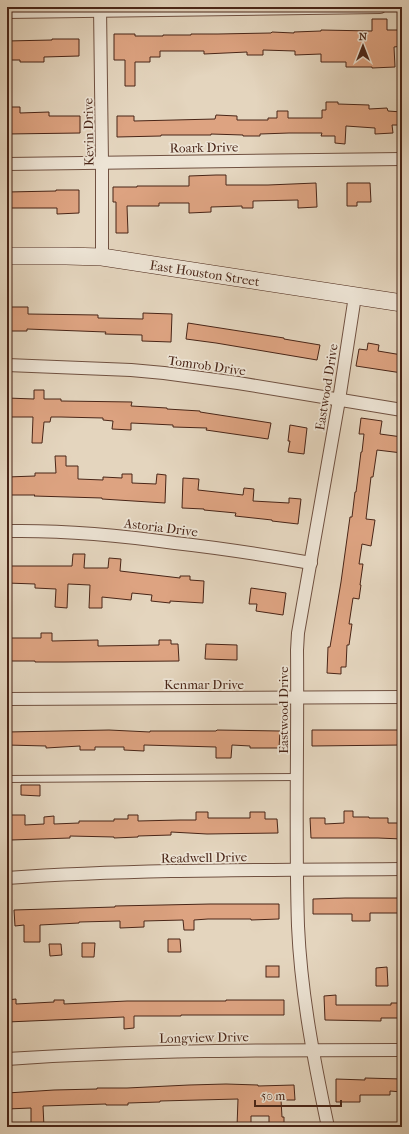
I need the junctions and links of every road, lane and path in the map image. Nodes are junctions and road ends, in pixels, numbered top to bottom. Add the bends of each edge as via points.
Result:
1 (380, 7) edge
2 (100, 9) edge
3 (7, 12) edge
4 (402, 159) edge
5 (102, 163) junction
6 (7, 164) edge
7 (7, 256) edge
8 (102, 257) junction
9 (355, 296) junction
10 (402, 303) edge
11 (7, 365) edge
12 (339, 400) junction
13 (402, 410) edge
14 (7, 531) edge
15 (311, 563) junction
16 (298, 697) junction
17 (402, 697) edge
18 (7, 699) edge
19 (297, 777) junction
20 (7, 779) edge
21 (402, 869) edge
22 (297, 870) junction
23 (7, 878) edge
24 (313, 1050) junction
25 (402, 1050) edge
26 (7, 1059) edge
27 (328, 1127) edge

1 - 2 street
2 - 3 street
2 - 5 street, Kevin Drive
4 - 5 street, Roark Drive
5 - 6 street, Roark Drive
5 - 8 street, Kevin Drive
7 - 8 main road, East Houston Street
8 - 9 main road, East Houston Street
9 - 10 main road, East Houston Street
9 - 12 street, Eastwood Drive
11 - 12 street, Tomrob Drive via 131,370 238,383
12 - 13 street, Tomrob Drive
12 - 15 street, Eastwood Drive
14 - 15 street, Astoria Drive via 28,530 137,538
15 - 16 street, Eastwood Drive via 298,633
16 - 17 street, Kenmar Drive
16 - 18 street, Kenmar Drive
16 - 19 street, Eastwood Drive
19 - 20 lane
19 - 22 street, Eastwood Drive
21 - 22 street, Readwell Drive
22 - 23 street, Readwell Drive
22 - 24 street, Eastwood Drive via 300,955
24 - 25 street, Longview Drive
24 - 26 street, Longview Drive via 152,1052
24 - 27 street, Eastwood Drive

